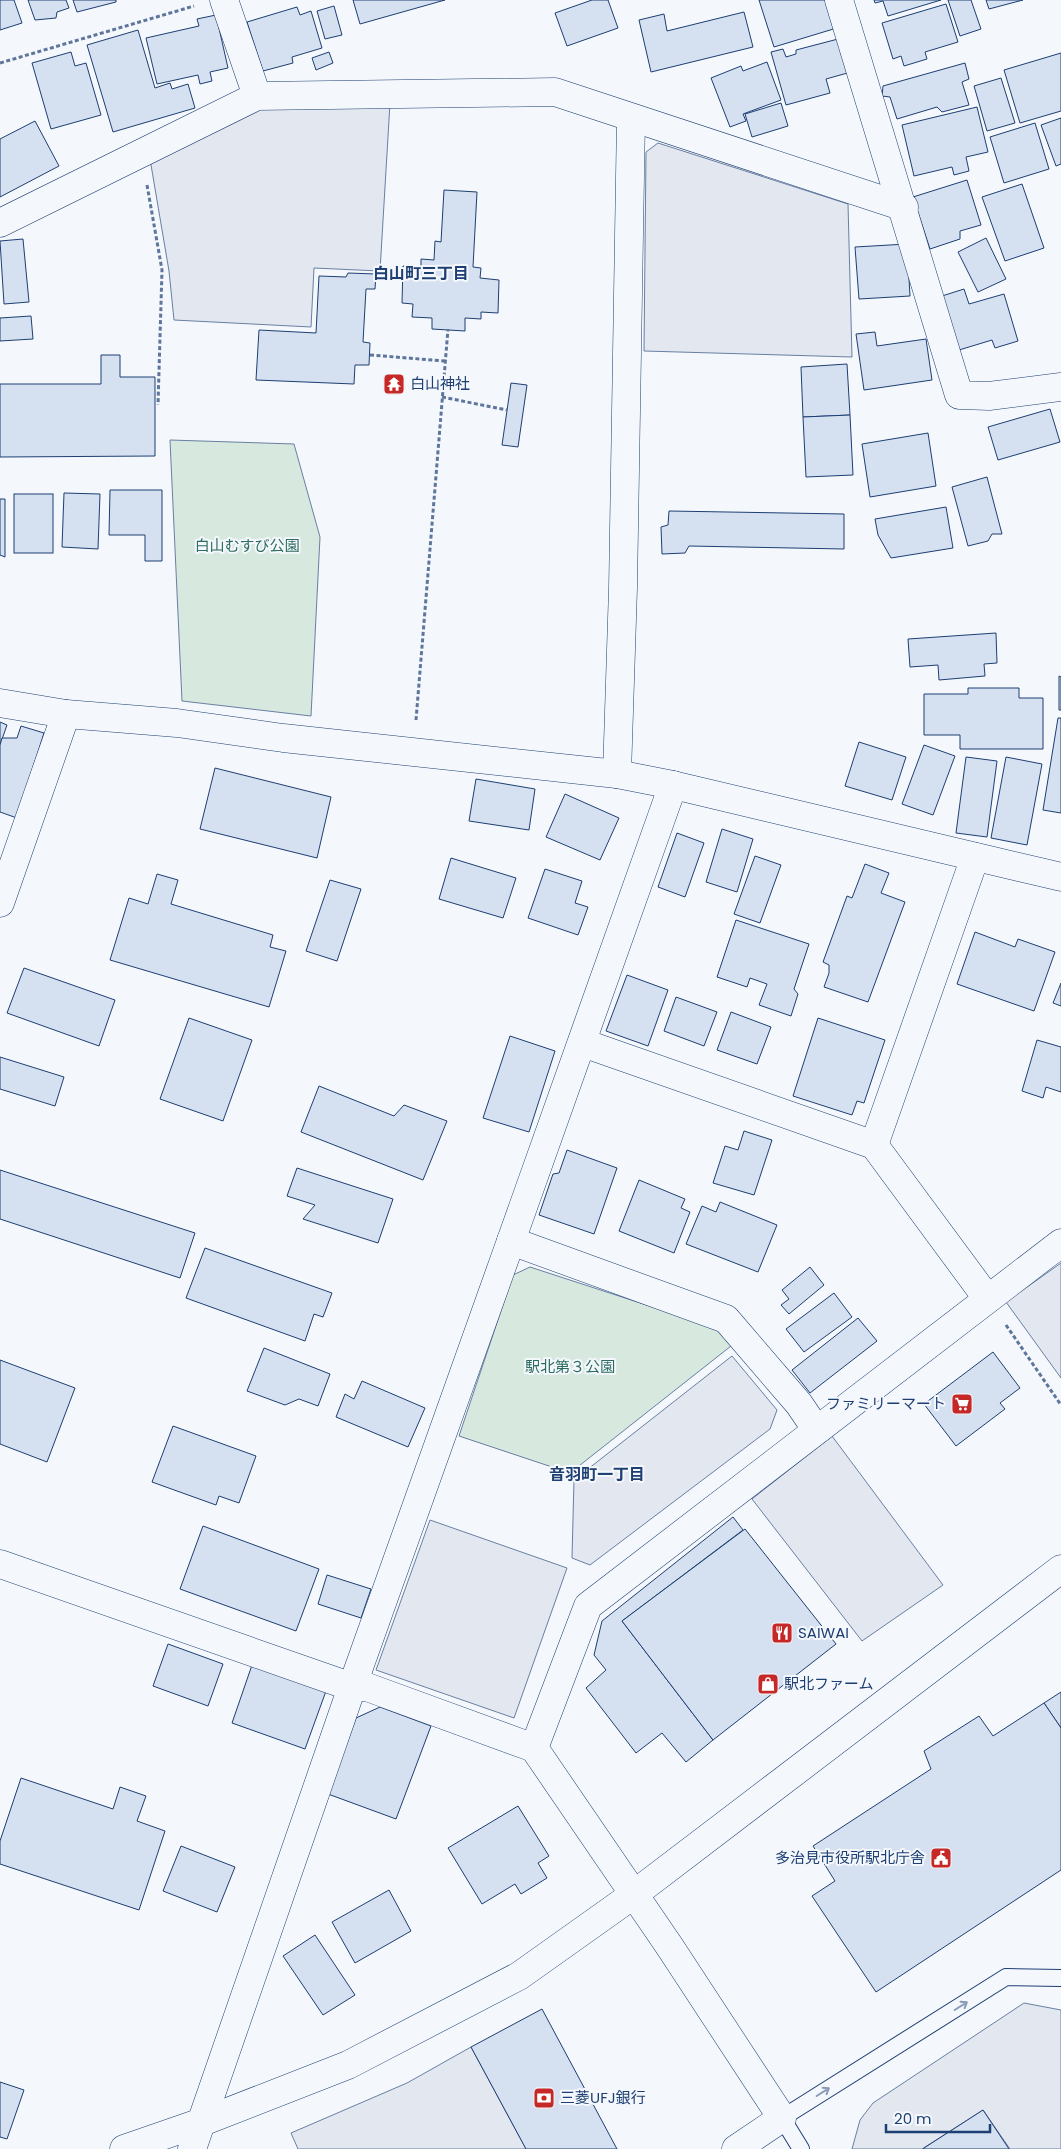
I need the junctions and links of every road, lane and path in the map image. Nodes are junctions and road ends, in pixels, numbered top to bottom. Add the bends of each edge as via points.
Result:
1 (224, 0) edge
2 (839, 0) edge
3 (195, 6) dead end
4 (0, 63) edge
5 (257, 96) junction
6 (631, 118) junction
7 (141, 152) junction
8 (904, 207) junction
9 (0, 223) edge
10 (448, 329) dead end
11 (370, 355) dead end
12 (445, 361) junction
13 (1061, 386) edge
14 (442, 397) junction
15 (158, 404) dead end
16 (507, 410) dead end
17 (0, 702) edge
18 (66, 714) junction
19 (415, 727) dead end
20 (617, 774) junction
21 (673, 785) junction
22 (975, 857) junction
23 (1061, 877) edge
24 (0, 903) edge
25 (583, 1043) junction
26 (874, 1144) junction
27 (511, 1241) junction
28 (1061, 1243) edge
29 (987, 1298) junction
30 (1061, 1405) edge
31 (816, 1429) junction
32 (0, 1564) edge
33 (1061, 1569) edge
34 (352, 1687) junction
35 (534, 1748) junction
36 (633, 1895) junction
37 (1061, 1978) edge
38 (782, 2118) junction
39 (202, 2122) junction
40 (124, 2149) edge
41 (192, 2149) edge
42 (736, 2149) edge
43 (800, 2149) edge

1 - 5 street
2 - 8 street
3 - 4 path
5 - 6 street via 555,92
5 - 7 street
6 - 8 street
6 - 20 street via 624,578
7 - 9 street
7 - 15 path via 162,270
8 - 13 street via 959,395 989,396
10 - 12 path
11 - 12 path
12 - 14 path
14 - 16 path
14 - 19 path
17 - 18 street
18 - 20 street via 177,723 282,738
18 - 24 street
20 - 21 street
21 - 22 street
21 - 25 street
22 - 23 street
22 - 26 street
25 - 26 street
25 - 27 street
26 - 29 street
27 - 31 street via 726,1319 799,1404
27 - 34 street
28 - 29 street
29 - 30 path
29 - 31 street
31 - 35 street via 588,1606
32 - 34 street
33 - 36 street
34 - 35 street via 367,1687
34 - 39 street
35 - 36 street
36 - 38 street
36 - 39 street via 519,1976 348,2065
38 -> 37 lane via 1006,1977
38 - 42 street
38 - 43 lane
39 - 40 street
39 - 41 street

